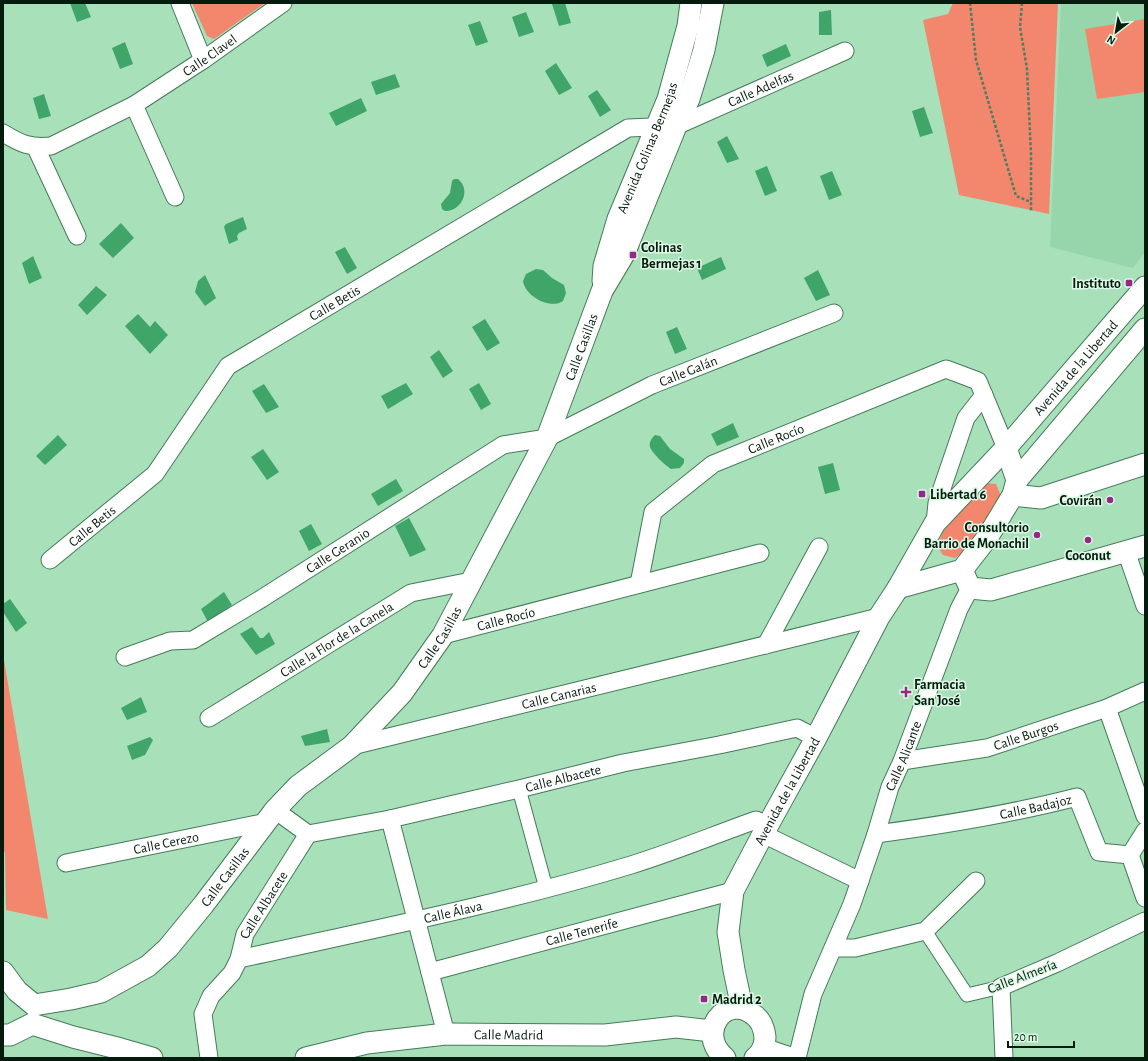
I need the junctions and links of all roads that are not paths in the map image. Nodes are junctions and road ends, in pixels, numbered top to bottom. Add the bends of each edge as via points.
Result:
1 (180, 3) edge
2 (283, 3) edge
3 (691, 3) edge
4 (713, 3) edge
5 (845, 51) dead end
6 (203, 60) junction
7 (134, 105) junction
8 (666, 127) junction
9 (3, 133) edge
10 (36, 148) junction
11 (175, 197) dead end
12 (77, 236) dead end
13 (1145, 287) edge
14 (602, 292) joint
15 (834, 313) dead end
16 (1145, 329) edge
17 (981, 388) junction
18 (547, 438) junction
19 (1006, 448) junction
20 (1145, 464) edge
21 (1015, 487) junction
22 (935, 523) junction
23 (820, 547) dead end
24 (1135, 549) edge
25 (760, 553) dead end
26 (50, 560) dead end
27 (966, 579) junction
28 (471, 581) junction
29 (639, 584) junction
30 (898, 588) junction
31 (1145, 606) edge
32 (879, 617) junction
33 (443, 635) junction
34 (766, 645) junction
35 (125, 657) dead end
36 (1145, 691) edge
37 (1107, 708) junction
38 (209, 718) dead end
39 (816, 738) junction
40 (352, 746) junction
41 (902, 761) junction
42 (519, 789) junction
43 (271, 816) junction
44 (1145, 816) edge
45 (390, 819) junction
46 (765, 830) junction
47 (1145, 832) edge
48 (308, 834) junction
49 (876, 834) junction
50 (1130, 855) junction
51 (66, 863) dead end
52 (860, 881) junction
53 (976, 881) dead end
54 (546, 888) junction
55 (733, 891) junction
56 (1145, 898) edge
57 (417, 920) junction
58 (1145, 921) edge
59 (925, 932) junction
60 (833, 948) junction
61 (239, 959) junction
62 (3, 972) edge
63 (430, 972) junction
64 (1001, 987) junction
65 (10, 991) edge
66 (742, 1008) junction
67 (33, 1014) junction
68 (712, 1031) junction
69 (446, 1034) junction
70 (3, 1035) edge
71 (759, 1053) edge
72 (152, 1058) edge
73 (209, 1058) edge
74 (306, 1058) edge
75 (725, 1058) edge
76 (790, 1058) edge
77 (797, 1058) edge
78 (1004, 1058) edge

1 - 6 street
2 - 6 street, Calle Clavel
3 - 8 street, Avenida Colinas Bermejas via 679,64 668,99
4 - 8 street, Avenida Colinas Bermejas via 704,50 689,99
5 - 8 street, Calle Adelfas
6 - 7 street, Calle Clavel
7 - 10 street, Calle Clavel via 51,146
7 - 11 street
8 - 14 street, Avenida Colinas Bermejas via 618,219 604,266
8 - 26 street, Calle Betis via 628,128 228,366 155,474
9 - 10 street, Calle Clavel via 18,143
10 - 12 street
13 - 19 street, Avenida de la Libertad
14 - 18 street, Calle Casillas
15 - 18 street, Calle Galán via 652,385
16 - 21 street, Avenida de la Libertad
17 - 19 street
17 - 22 street via 966,418 937,503
17 - 29 street, Calle Rocío via 946,369 713,464 653,512
18 - 28 street, Calle Casillas
18 - 35 street, Calle Geranio via 503,445 193,640 170,641
19 - 21 street
19 - 22 street, Avenida de la Libertad
20 - 21 street via 1041,498
21 - 27 street, Avenida de la Libertad
22 - 30 street, Avenida de la Libertad
23 - 34 street
24 - 27 street via 991,590
24 - 31 street
25 - 29 street, Calle Rocío
27 - 30 street
27 - 41 street, Calle Alicante via 960,609
28 - 33 street, Calle Casillas
28 - 38 street, Calle la Flor de la Canela via 411,593
29 - 33 street, Calle Rocío
30 - 32 street, Avenida de la Libertad
32 - 34 street, Calle Canarias
32 - 39 street, Avenida de la Libertad
33 - 40 street, Calle Casillas via 402,694
34 - 40 street, Calle Canarias
36 - 37 street, Calle Burgos
37 - 41 street, Calle Burgos via 987,748
37 - 44 street
39 - 42 street, Calle Albacete via 797,728 623,763
39 - 46 street, Avenida de la Libertad
40 - 43 street, Calle Casillas via 298,786
41 - 49 street, Calle Alicante via 890,787
42 - 45 street, Calle Albacete
42 - 54 street
43 - 48 street
43 - 51 street, Calle Cerezo
43 - 67 street, Calle Casillas via 168,948 148,966 101,992 71,999
45 - 48 street, Calle Albacete
45 - 57 street
46 - 52 street
46 - 54 street, Calle Álava via 756,820 632,865
46 - 55 street, Avenida de la Libertad
47 - 50 street
48 - 61 street, Calle Albacete via 245,934
49 - 50 street, Calle Badajoz via 942,825 1077,797 1098,852
49 - 52 street, Calle Alicante
50 - 56 street
52 - 60 street, Calle Alicante
53 - 59 street
54 - 57 street, Calle Álava
55 - 63 street, Calle Tenerife
55 - 66 street, Avenida de la Libertad via 728,932
57 - 61 street, Calle Álava
57 - 63 street
58 - 64 street, Calle Almería
59 - 60 street via 855,948
59 - 64 street, Calle Almería via 967,995
60 - 77 street, Calle Alicante via 813,994
61 - 73 street via 232,973 211,996 203,1014
62 - 65 street
63 - 69 street
64 - 78 street
65 - 67 street
66 - 68 street via 725,1011 718,1017
66 - 71 street via 751,1012 762,1024 765,1041
67 - 70 street via 10,1035
67 - 72 street via 73,1037
68 - 69 street, Calle Madrid via 676,1027 605,1035
68 - 75 street via 715,1047
69 - 74 street, Calle Madrid via 367,1043
71 - 76 street

